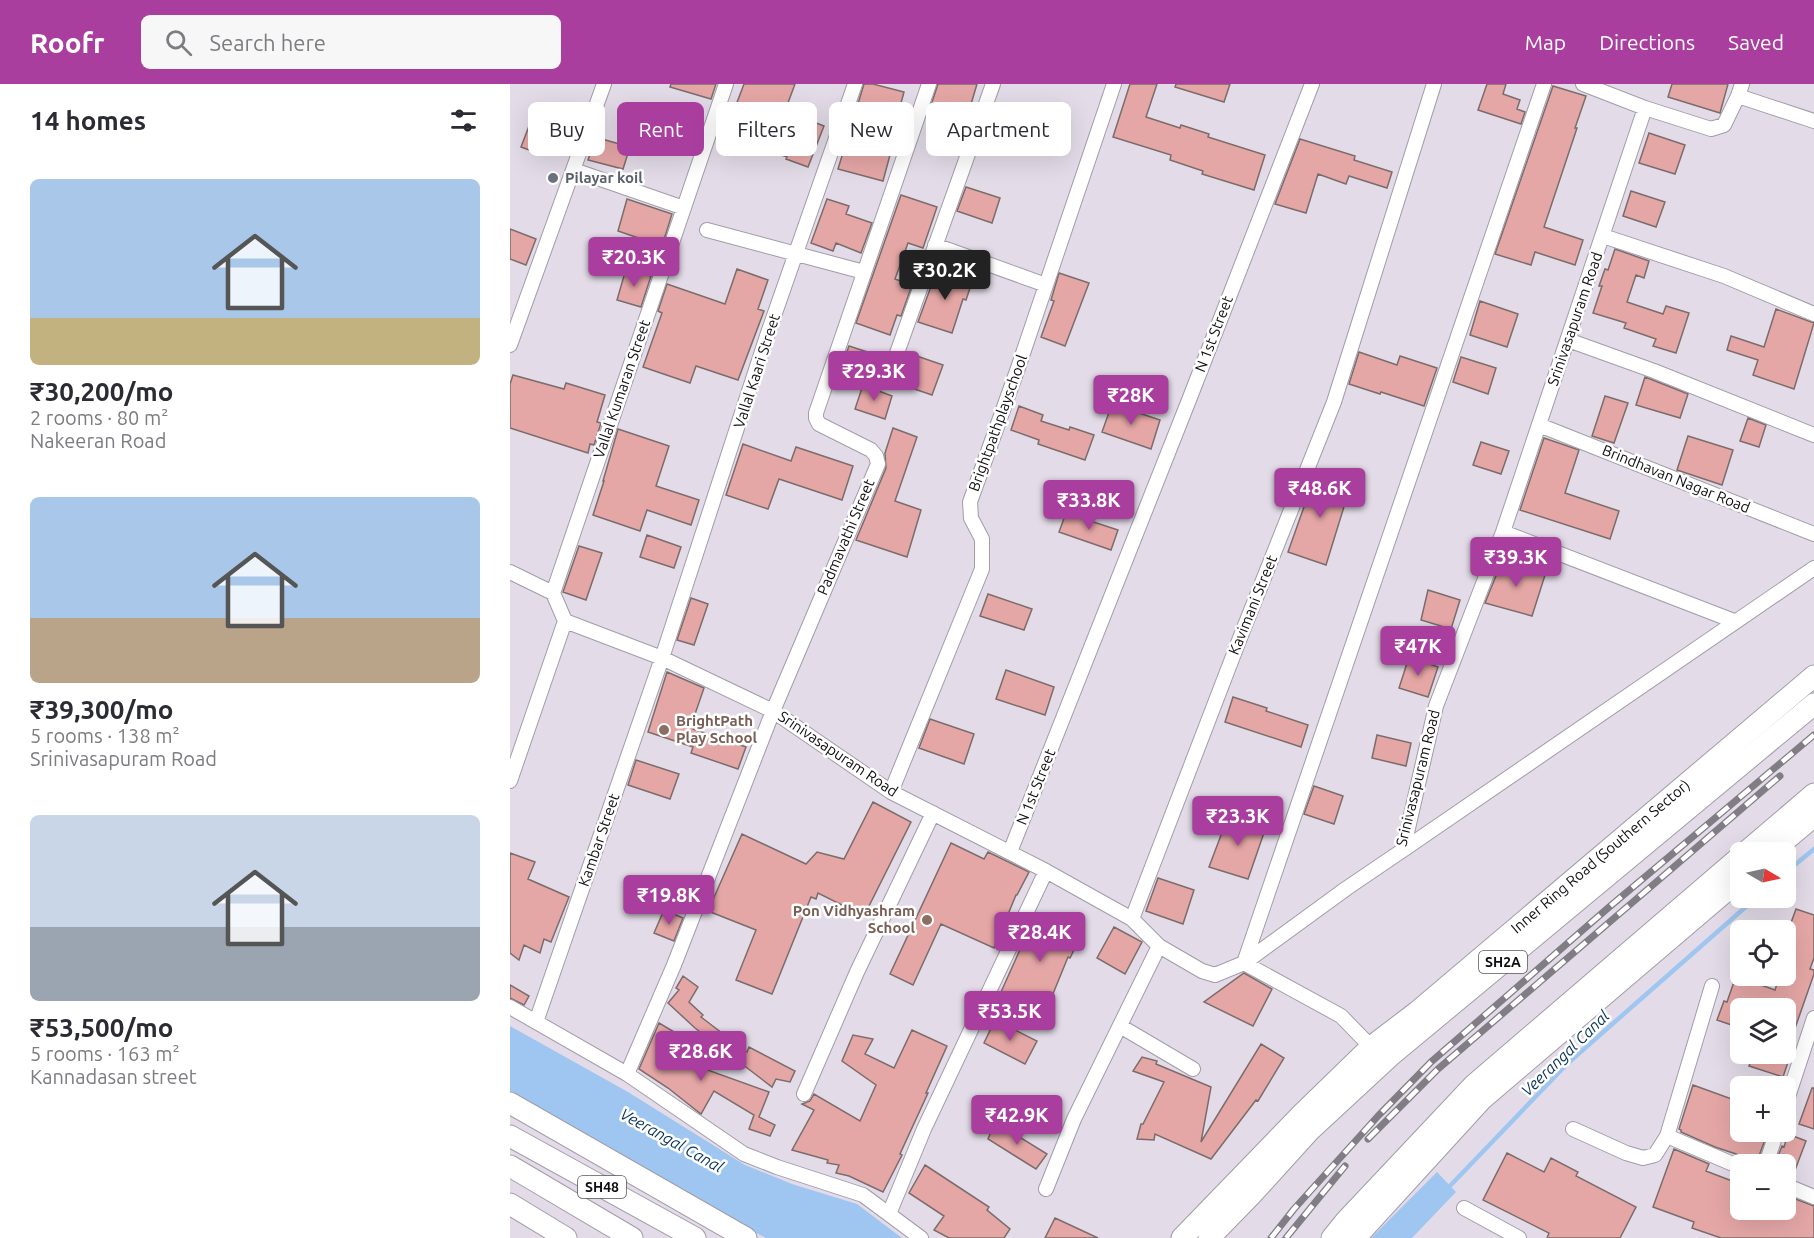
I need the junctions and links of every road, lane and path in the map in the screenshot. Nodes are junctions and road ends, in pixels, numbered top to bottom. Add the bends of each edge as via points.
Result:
1 (604, 84) edge
2 (726, 84) edge
3 (855, 84) edge
4 (929, 84) edge
5 (993, 84) edge
6 (1114, 84) edge
7 (1312, 84) edge
8 (1434, 84) edge
9 (1544, 84) edge
10 (1589, 85) edge
11 (1740, 90) edge
12 (1646, 108) junction
13 (1814, 121) edge
14 (574, 170) junction
15 (684, 208) junction
16 (707, 230) dead end
17 (1603, 236) junction
18 (935, 245) junction
19 (795, 255) junction
20 (864, 272) junction
21 (1046, 285) junction
22 (1814, 314) edge
23 (1568, 340) junction
24 (510, 345) edge
25 (892, 367) dead end
26 (1539, 425) junction
27 (1814, 435) edge
28 (1503, 532) junction
29 (1814, 534) edge
30 (1814, 568) edge
31 (510, 572) edge
32 (553, 593) junction
33 (565, 621) junction
34 (1734, 621) junction
35 (662, 658) junction
36 (1814, 676) edge
37 (1814, 704) edge
38 (773, 711) junction
39 (510, 781) edge
40 (891, 792) junction
41 (1814, 794) edge
42 (933, 813) junction
43 (1814, 816) edge
44 (1758, 842) edge
45 (1784, 842) edge
46 (1402, 850) junction
47 (1010, 852) junction
48 (1730, 866) edge
49 (1046, 870) junction
50 (1730, 887) edge
51 (1132, 919) junction
52 (1159, 946) junction
53 (1244, 963) junction
54 (1712, 986) dead end
55 (510, 1007) edge
56 (1814, 1018) edge
57 (536, 1022) junction
58 (1120, 1026) junction
59 (1372, 1047) junction
60 (1192, 1069) dead end
61 (627, 1074) junction
62 (1795, 1076) edge
63 (804, 1094) dead end
64 (510, 1103) edge
65 (1573, 1129) dead end
66 (510, 1136) edge
67 (1667, 1136) junction
68 (1730, 1163) edge
69 (510, 1166) edge
70 (1046, 1189) dead end
71 (1796, 1190) edge
72 (1814, 1197) edge
73 (510, 1204) edge
74 (1464, 1208) dead end
75 (889, 1214) junction
76 (566, 1238) edge
77 (632, 1238) edge
78 (694, 1238) edge
79 (746, 1238) edge
80 (921, 1238) edge
81 (1182, 1238) edge
82 (1209, 1238) edge
83 (1339, 1238) edge
84 (1519, 1238) edge

1 - 14 street
2 - 15 street, Vallal Kumaran Street
3 - 19 street, Vallal Kaari Street
4 - 20 street, Padmavathi Street
5 - 18 street
6 - 21 street, Brightpathplayschool
7 - 47 street, N 1st Street
8 - 51 street, Kavimani Street via 1334,402
9 - 53 street
10 - 12 street
11 - 12 street via 1724,125 1711,129
11 - 13 street
12 - 17 street, Srinivasapuram Road
14 - 15 street
14 - 24 street
15 - 32 street, Vallal Kumaran Street
16 - 19 street
17 - 22 street via 1724,276
17 - 23 street, Srinivasapuram Road
18 - 21 street
18 - 25 street
19 - 20 street
19 - 35 street, Vallal Kaari Street
20 - 38 street, Padmavathi Street via 816,418 819,424 871,450 878,464
21 - 40 street, Brightpathplayschool via 970,502 971,518 982,539 981,569
23 - 26 street, Srinivasapuram Road
23 - 27 street
26 - 28 street, Srinivasapuram Road
26 - 29 street, Brindhavan Nagar Road
28 - 34 street
28 - 46 street, Srinivasapuram Road via 1436,706
30 - 34 street
31 - 32 street
32 - 33 street
33 - 35 street, Srinivasapuram Road
33 - 39 street
34 - 46 street
35 - 38 street, Srinivasapuram Road
35 - 57 street, Kambar Street
36 - 59 main road, Inner Ring Road (Southern Sector) / SH2A
37 - 59 main road, Inner Ring Road (Southern Sector) / SH2A
38 - 40 street, Srinivasapuram Road
38 - 61 street
40 - 42 street, Srinivasapuram Road
41 - 44 main road
42 - 47 street, Srinivasapuram Road
42 - 63 street
43 - 45 main road
46 - 53 street, Srinivasapuram Road
47 - 49 street, Srinivasapuram Road
48 - 83 main road via 1474,1085 1345,1222
49 - 51 street, Srinivasapuram Road
49 - 75 street via 924,1129
50 - 83 main road via 1482,1098
51 - 52 street, Srinivasapuram Road
52 - 53 street, Srinivasapuram Road via 1215,975
52 - 58 street
53 - 59 street via 1341,1016
54 - 67 street
55 - 57 street
56 - 62 street
57 - 61 street
58 - 60 street
58 - 70 street via 1074,1119
59 - 81 main road, Inner Ring Road (Southern Sector) / SH2A
59 - 82 main road, Inner Ring Road (Southern Sector) / SH2A via 1310,1130
61 - 75 street via 744,1154 863,1195
64 - 79 main road
65 - 67 street via 1643,1158 1655,1155
66 - 78 main road, SH48
67 - 68 street
69 - 77 main road, SH48
71 - 72 street
73 - 76 main road
74 - 84 street
75 - 80 street

